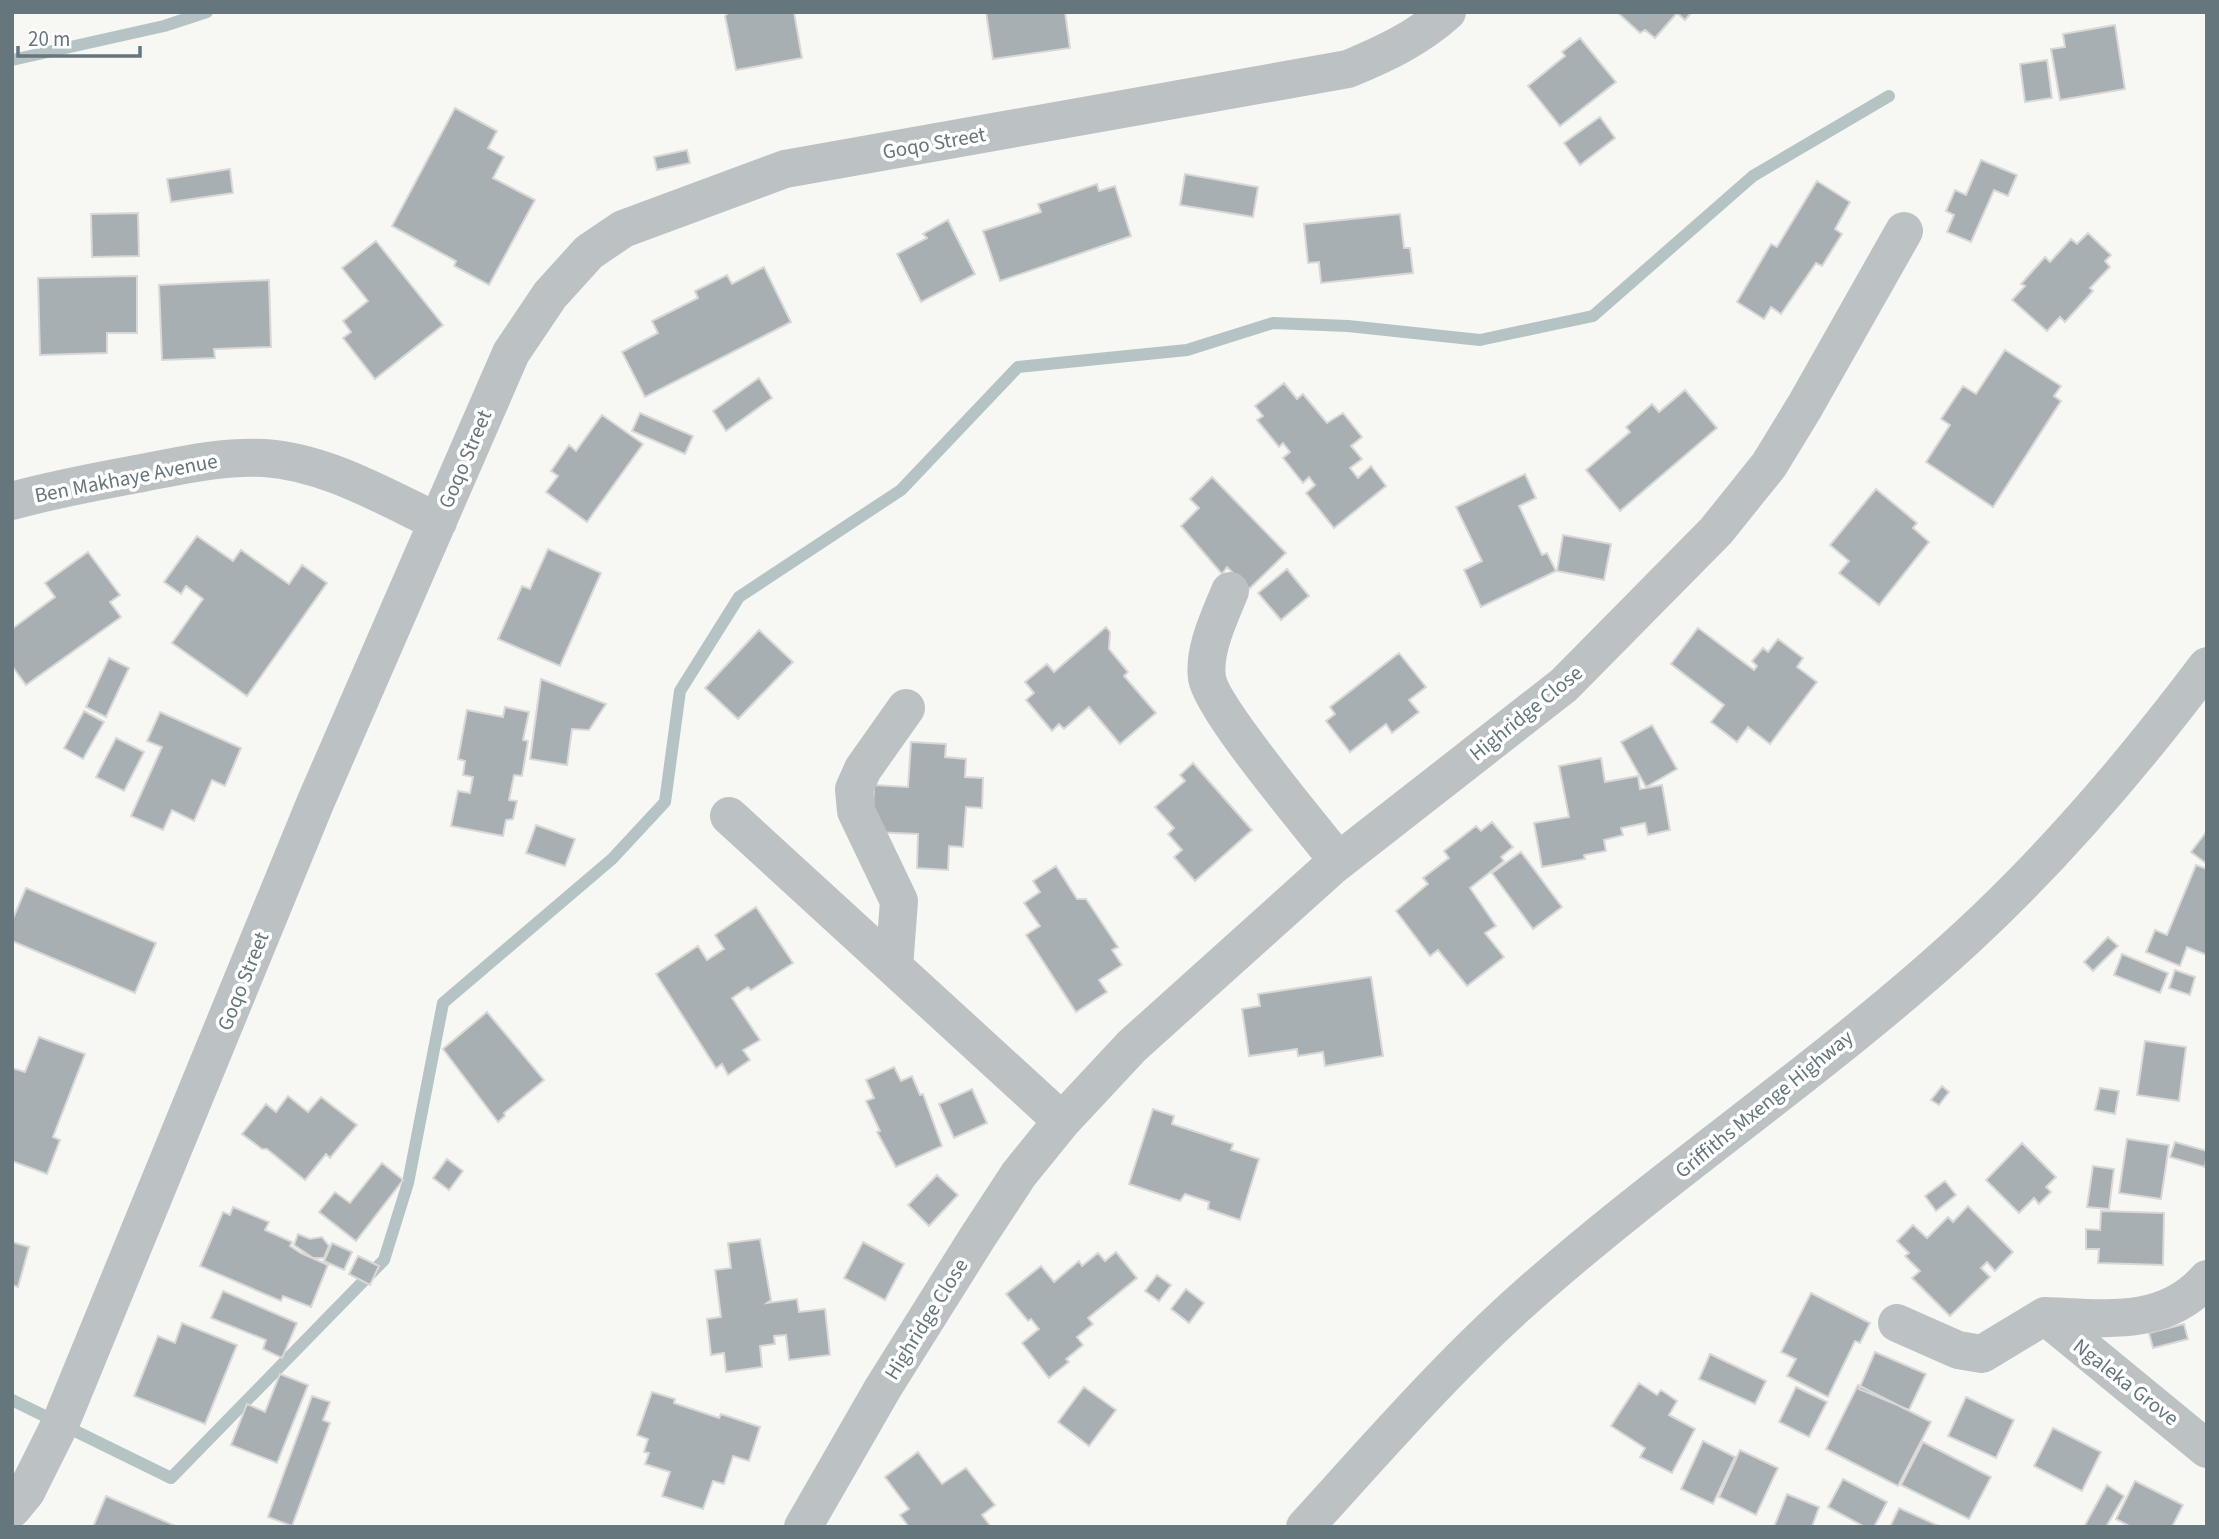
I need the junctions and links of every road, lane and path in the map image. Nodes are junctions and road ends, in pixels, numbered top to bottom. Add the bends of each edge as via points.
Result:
1 (1447, 12) edge
2 (1904, 231) dead end
3 (12, 501) edge
4 (438, 522) junction
5 (1230, 591) dead end
6 (2207, 666) edge
7 (906, 708) dead end
8 (729, 816) dead end
9 (1339, 861) junction
10 (894, 967) junction
11 (1062, 1121) junction
12 (2207, 1279) edge
13 (2045, 1316) junction
14 (1896, 1322) dead end
15 (2207, 1449) edge
16 (12, 1509) edge
17 (803, 1527) edge
18 (1305, 1527) edge

1 - 4 street, Goqo Street via 1391,52 1348,69 785,169 624,229 589,252 550,295 511,353
2 - 9 street, Highridge Close via 1769,465 1716,531 1564,685
3 - 4 street, Ben Makhaye Avenue via 215,459 265,458 354,481
4 - 16 street, Goqo Street via 311,814 61,1422 26,1492
5 - 9 street via 1216,624 1207,678 1238,731
6 - 18 street, Griffiths Mxenge Highway via 2066,838 1966,938 1527,1296 1424,1396
7 - 10 street via 854,789 856,811 900,901
8 - 10 street
9 - 11 street, Highridge Close via 1132,1046
10 - 11 street
11 - 17 street, Highridge Close via 976,1238
12 - 13 street via 2195,1293 2164,1310 2130,1320
13 - 14 street via 1982,1354 1958,1350
13 - 15 street, Ngaleka Grove

